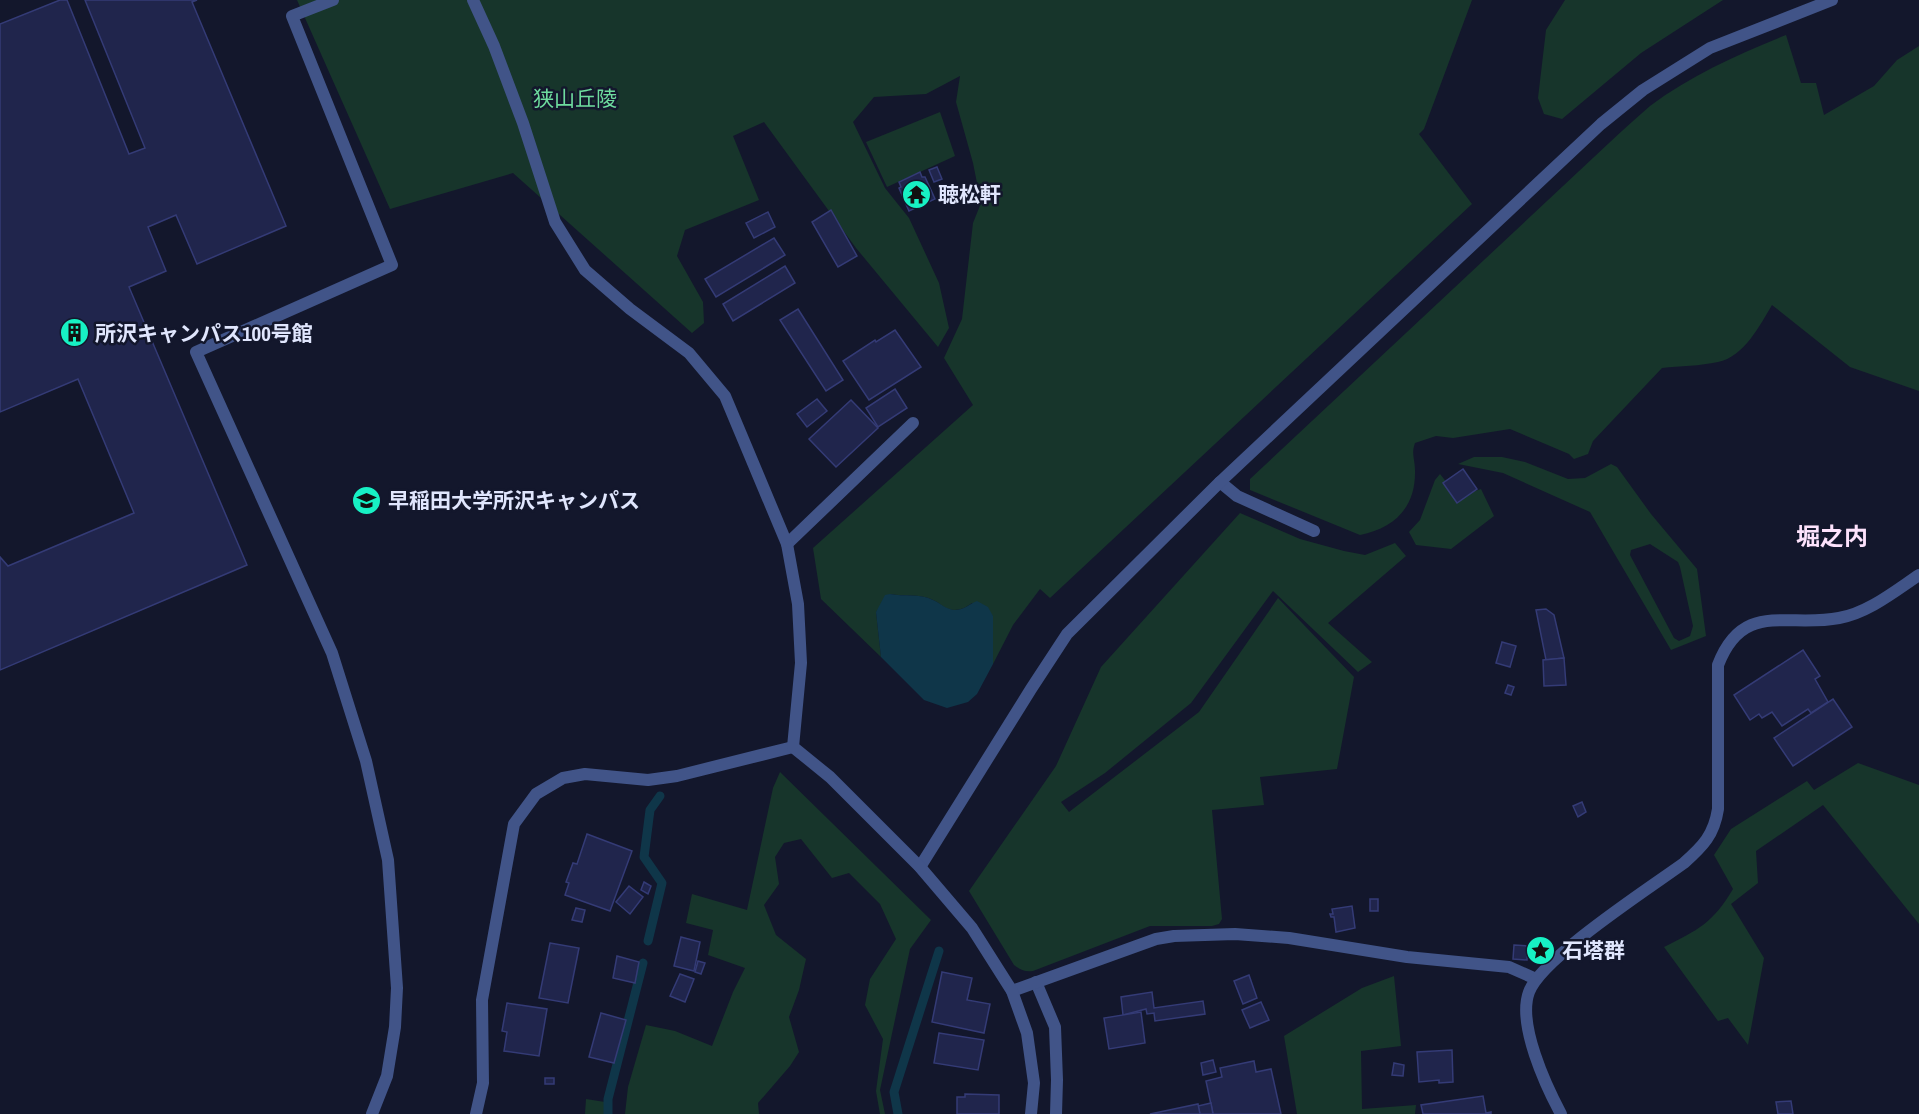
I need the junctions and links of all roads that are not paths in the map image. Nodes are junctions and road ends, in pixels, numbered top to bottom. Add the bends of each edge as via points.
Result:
1 (333, 0) edge
2 (473, 0) edge
3 (1832, 0) edge
4 (913, 423) dead end
5 (1220, 482) junction
6 (1314, 531) dead end
7 (787, 544) junction
8 (1919, 575) edge
9 (793, 747) junction
10 (920, 867) junction
11 (1536, 979) junction
12 (1036, 982) junction
13 (1012, 991) junction
14 (372, 1114) edge
15 (476, 1114) edge
16 (1031, 1114) edge
17 (1056, 1114) edge
18 (1561, 1114) edge

1 - 14 street via 292,16 392,265 196,352 332,653 366,761 388,860 397,988 387,1076
2 - 7 street via 523,123 555,222 585,270 689,353 725,396
3 - 5 street via 1710,48 1643,90 1601,124
4 - 7 street
5 - 6 street via 1237,496
5 - 10 street via 1067,634
7 - 9 street via 798,604 801,663
8 - 11 street via 1858,612 1839,618 1757,622 1738,633 1725,648 1718,665 1715,826 1702,847 1684,863 1563,951
9 - 10 street via 830,777
9 - 15 street via 648,780 585,774 563,778 536,794 514,824 482,1000 483,1083
10 - 13 street via 972,928
11 - 12 street via 1509,967 1235,934 1156,939
11 - 18 street via 1527,1007 1530,1036 1537,1065
12 - 13 street
12 - 17 street via 1055,1027
13 - 16 street via 1027,1034 1034,1083

